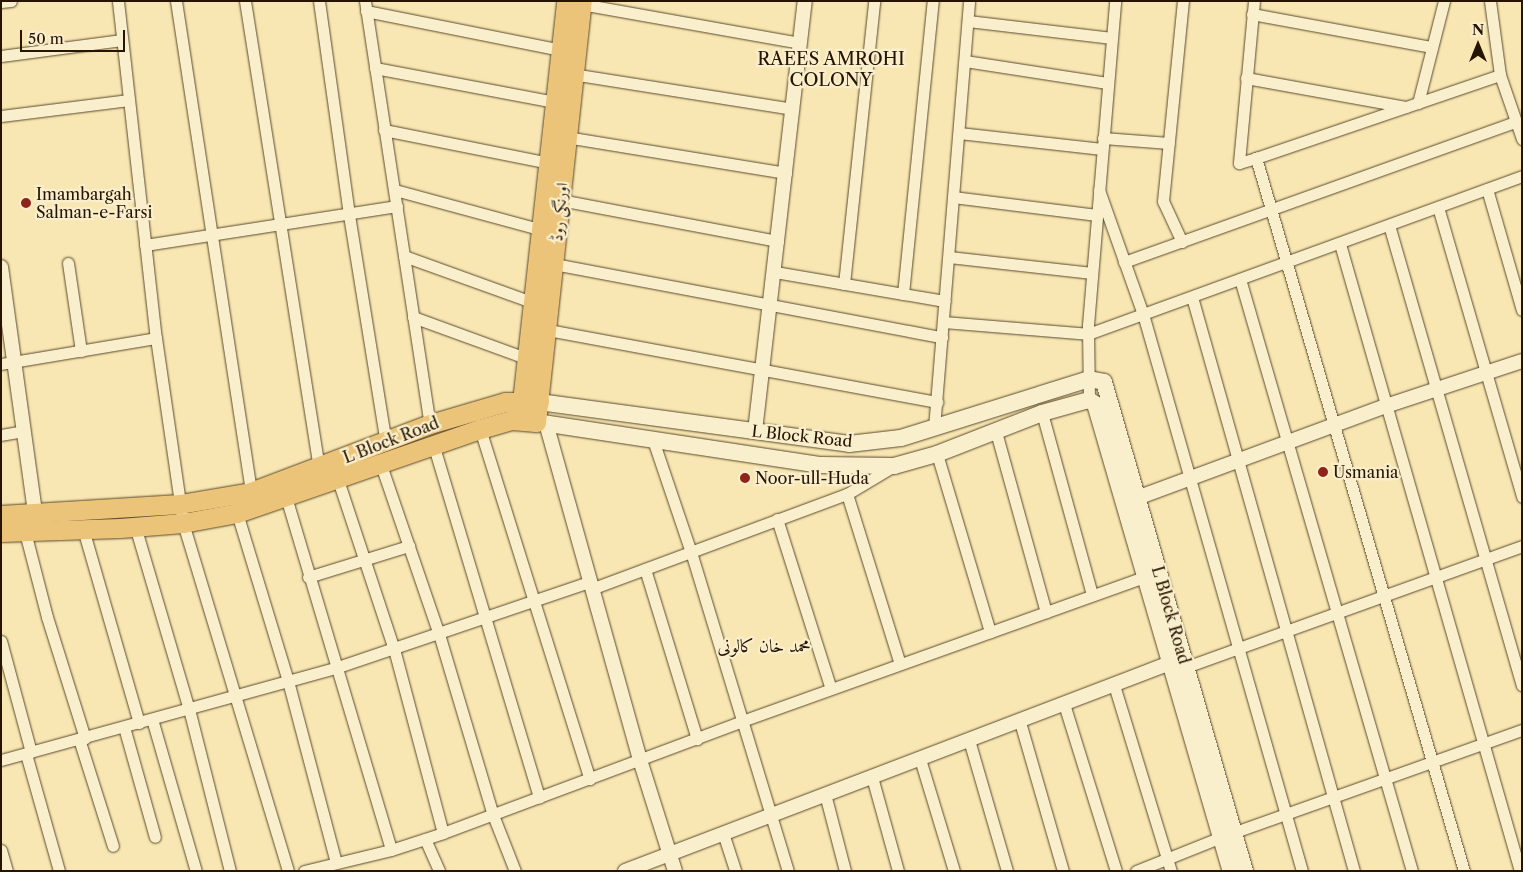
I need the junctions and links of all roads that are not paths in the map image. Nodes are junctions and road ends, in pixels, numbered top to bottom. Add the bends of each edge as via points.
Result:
1 (11, 1) edge
2 (176, 1) edge
3 (245, 1) edge
4 (319, 1) edge
5 (805, 1) edge
6 (874, 1) edge
7 (933, 1) edge
8 (969, 1) edge
9 (1115, 1) edge
10 (1184, 1) edge
11 (1254, 1) edge
12 (1444, 1) edge
13 (1490, 1) edge
14 (1, 2) edge
15 (119, 2) edge
16 (571, 2) edge
17 (366, 6) edge
18 (1252, 14) junction
19 (968, 21) junction
20 (1112, 38) junction
21 (122, 40) junction
22 (800, 43) junction
23 (1432, 47) junction
24 (561, 50) junction
25 (1, 56) edge
26 (964, 61) junction
27 (375, 68) junction
28 (572, 74) junction
29 (1500, 75) junction
30 (1246, 78) junction
31 (1107, 83) junction
32 (129, 100) junction
33 (555, 102) junction
34 (1418, 103) junction
35 (1406, 107) junction
36 (793, 109) junction
37 (1, 116) edge
38 (1516, 122) junction
39 (384, 130) junction
40 (959, 132) junction
41 (566, 137) junction
42 (1522, 139) edge
43 (1102, 143) junction
44 (1169, 144) junction
45 (1256, 158) junction
46 (549, 163) junction
47 (786, 173) junction
48 (1522, 176) edge
49 (1487, 189) junction
50 (395, 190) junction
51 (1098, 190) junction
52 (954, 197) junction
53 (552, 198) junction
54 (397, 206) junction
55 (1438, 207) junction
56 (1271, 209) junction
57 (1097, 215) junction
58 (349, 216) junction
59 (1389, 225) junction
60 (280, 226) junction
61 (539, 229) junction
62 (212, 236) junction
63 (778, 241) junction
64 (1182, 242) junction
65 (1340, 244) junction
66 (145, 246) junction
67 (404, 256) junction
68 (949, 257) junction
69 (1124, 262) junction
70 (68, 263) dead end
71 (1287, 263) junction
72 (554, 264) junction
73 (1, 267) edge
74 (774, 272) junction
75 (1092, 273) junction
76 (1240, 280) junction
77 (844, 284) junction
78 (902, 294) junction
79 (1192, 297) junction
80 (945, 301) junction
81 (532, 302) junction
82 (770, 305) junction
83 (1522, 310) edge
84 (1143, 314) junction
85 (413, 317) junction
86 (943, 322) junction
87 (5, 326) edge
88 (548, 330) junction
89 (1088, 334) junction
90 (942, 337) junction
91 (156, 338) junction
92 (81, 350) junction
93 (535, 361) junction
94 (1522, 361) edge
95 (8, 363) edge
96 (762, 370) junction
97 (1486, 373) junction
98 (1088, 379) junction
99 (1436, 389) junction
100 (530, 400) junction
101 (1089, 400) junction
102 (937, 402) junction
103 (1386, 406) junction
104 (1042, 413) junction
105 (534, 422) junction
106 (430, 424) junction
107 (1335, 425) junction
108 (934, 428) junction
109 (480, 429) junction
110 (24, 431) junction
111 (755, 431) junction
112 (996, 432) junction
113 (1, 435) edge
114 (653, 440) junction
115 (386, 442) junction
116 (1288, 443) junction
117 (434, 447) junction
118 (937, 454) junction
119 (1240, 460) junction
120 (382, 465) junction
121 (894, 466) junction
122 (319, 468) junction
123 (1190, 479) junction
124 (338, 480) junction
125 (251, 492) junction
126 (847, 494) junction
127 (286, 497) junction
128 (1522, 497) edge
129 (1137, 498) junction
130 (35, 513) junction
131 (182, 513) junction
132 (237, 513) junction
133 (1, 514) edge
134 (777, 519) junction
135 (135, 526) junction
136 (83, 529) junction
137 (1, 532) edge
138 (25, 532) junction
139 (409, 546) junction
140 (1522, 546) edge
141 (691, 552) junction
142 (1485, 559) junction
143 (364, 560) junction
144 (645, 569) junction
145 (1146, 576) junction
146 (308, 577) junction
147 (1434, 577) junction
148 (590, 585) junction
149 (1092, 595) junction
150 (1383, 596) junction
151 (534, 602) junction
152 (1046, 612) junction
153 (1335, 613) junction
154 (484, 619) junction
155 (1287, 630) junction
156 (990, 632) junction
157 (439, 634) junction
158 (1, 642) edge
159 (394, 649) junction
160 (1237, 649) junction
161 (900, 664) junction
162 (1178, 665) junction
163 (335, 668) junction
164 (288, 682) junction
165 (1114, 684) junction
166 (1522, 684) edge
167 (831, 689) junction
168 (236, 696) junction
169 (1064, 704) junction
170 (189, 709) junction
171 (152, 719) junction
172 (742, 721) junction
173 (1020, 722) junction
174 (139, 723) junction
175 (124, 727) junction
176 (1522, 730) edge
177 (82, 738) junction
178 (697, 739) junction
179 (969, 740) junction
180 (1481, 744) junction
181 (29, 753) junction
182 (920, 759) junction
183 (1, 760) edge
184 (640, 760) junction
185 (1430, 762) junction
186 (872, 777) junction
187 (590, 779) junction
188 (1384, 779) junction
189 (825, 794) junction
190 (1332, 797) junction
191 (539, 798) junction
192 (770, 814) junction
193 (1285, 814) junction
194 (493, 815) junction
195 (443, 833) junction
196 (723, 833) junction
197 (1228, 834) junction
198 (155, 837) dead end
199 (425, 839) junction
200 (113, 846) dead end
201 (1, 850) edge
202 (392, 850) junction
203 (669, 852) junction
204 (1167, 858) junction
205 (336, 863) junction
206 (1520, 864) edge
207 (7, 871) edge
208 (59, 871) edge
209 (196, 871) edge
210 (230, 871) edge
211 (288, 871) edge
212 (304, 871) edge
213 (439, 871) edge
214 (514, 871) edge
215 (625, 871) edge
216 (675, 871) edge
217 (735, 871) edge
218 (788, 871) edge
219 (845, 871) edge
220 (898, 871) edge
221 (954, 871) edge
222 (1007, 871) edge
223 (1063, 871) edge
224 (1116, 871) edge
225 (1136, 871) edge
226 (1171, 871) edge
227 (1231, 871) edge
228 (1245, 871) edge
229 (1302, 871) edge
230 (1354, 871) edge
231 (1412, 871) edge
232 (1464, 871) edge

1 - 14 street
2 - 62 street
3 - 60 street
4 - 58 street
5 - 22 street
6 - 77 street
7 - 78 street
8 - 19 street
9 - 20 street
10 - 44 street
11 - 18 street
12 - 23 street
13 - 29 street
15 - 21 street
16 - 22 street
16 - 24 main road, اورنگی روڈ
16 - 28 main road, اورنگی روڈ
17 - 24 street
17 - 27 street
18 - 23 street
18 - 30 street
19 - 20 street
19 - 26 street
20 - 31 street
21 - 25 street
21 - 32 street
22 - 36 street
23 - 34 street
24 - 33 main road, اورنگی روڈ
26 - 31 street
26 - 40 street
27 - 33 street
27 - 39 street
28 - 36 street
28 - 41 main road, اورنگی روڈ
29 - 34 street
29 - 38 street
30 - 35 street
30 - 45 street via 1239,162
31 - 43 street
32 - 37 street
32 - 66 street
33 - 46 main road, اورنگی روڈ
34 - 35 street
35 - 45 street
36 - 47 street
38 - 42 street
38 - 56 street
39 - 46 street
39 - 50 street
40 - 43 street
40 - 52 street
41 - 47 street
41 - 53 main road, اورنگی روڈ
43 - 44 street
43 - 51 street
44 - 64 street via 1163,201
45 - 56 street
46 - 53 main road, اورنگی روڈ
47 - 63 street
48 - 49 street
49 - 55 street
49 - 83 street
50 - 54 street
50 - 61 street
51 - 57 street
51 - 69 street
52 - 57 street
52 - 68 street
53 - 61 main road, اورنگی روڈ
53 - 63 street
53 - 72 main road, اورنگی روڈ
54 - 58 street
54 - 67 street
55 - 59 street
55 - 97 street
56 - 64 street
56 - 71 street
57 - 75 street
58 - 60 street
58 - 115 street
59 - 65 street
59 - 99 street
60 - 62 street
60 - 122 street
61 - 81 main road, اورنگی روڈ
62 - 66 street
62 - 125 street
63 - 74 street
64 - 69 street
65 - 71 street
65 - 103 street
66 - 91 street
67 - 81 street
67 - 85 street
68 - 75 street
68 - 80 street
69 - 84 street
70 - 92 street
71 - 76 street
71 - 107 street
72 - 82 street
72 - 88 main road, اورنگی روڈ
73 - 87 street
74 - 77 street
74 - 82 street
75 - 89 street
76 - 79 street
76 - 116 street
77 - 78 street
78 - 80 street
79 - 84 street
79 - 119 street
80 - 86 street
81 - 93 main road, اورنگی روڈ
82 - 90 street
82 - 96 street
84 - 89 street
84 - 123 street
85 - 93 street
85 - 106 street
86 - 89 street
86 - 90 street
87 - 95 street
88 - 93 main road, اورنگی روڈ
88 - 96 street
89 - 98 street
90 - 102 street
91 - 92 street
91 - 131 street
92 - 95 street
93 - 100 main road, اورنگی روڈ
94 - 97 street
95 - 110 street
96 - 102 street
96 - 111 street
97 - 99 street
97 - 128 street
98 - 101 street
98 - 108 main road, L Block Road
98 - 129 main road, L Block Road via 1104,382 1107,389
99 - 103 street
99 - 142 street
100 - 105 main road, اورنگی روڈ
100 - 106 main road, L Block Road
100 - 111 main road, L Block Road
101 - 104 main road, L Block Road
101 - 145 main road, L Block Road via 1095,404
102 - 108 street
103 - 107 street
103 - 147 street
104 - 112 main road, L Block Road
104 - 149 street
105 - 109 main road, L Block Road
105 - 114 main road, L Block Road
105 - 148 street
106 - 115 main road, L Block Road
107 - 116 street
107 - 150 street
108 - 111 main road, L Block Road via 901,438 849,444
109 - 117 main road, L Block Road
109 - 151 street
110 - 113 street
110 - 130 street
112 - 118 main road, L Block Road
112 - 152 street
114 - 121 main road, L Block Road via 821,465
114 - 141 street
115 - 122 main road, L Block Road
116 - 119 street
116 - 153 street
117 - 120 main road, L Block Road
117 - 154 street
118 - 121 main road, L Block Road
118 - 156 street
119 - 123 street
119 - 155 street
120 - 124 main road, L Block Road
120 - 139 street
121 - 126 street
122 - 125 main road, L Block Road
123 - 129 street
123 - 160 street
124 - 127 main road, L Block Road
124 - 143 street
125 - 131 main road, L Block Road
126 - 134 street
126 - 161 street
127 - 132 main road, L Block Road
127 - 146 street
129 - 162 main road, L Block Road
130 - 131 main road, L Block Road
130 - 133 main road, L Block Road
131 - 132 main road, L Block Road
131 - 135 main road, L Block Road
131 - 168 street
132 - 164 street
134 - 141 street
134 - 167 street
135 - 136 main road, L Block Road
135 - 170 street
136 - 138 main road, L Block Road
136 - 174 street
137 - 138 main road, L Block Road
138 - 177 street
139 - 143 street
139 - 157 street
140 - 142 street
141 - 144 street
141 - 172 street
142 - 147 street
142 - 166 street
143 - 146 street
143 - 159 street
144 - 148 street
144 - 178 street
145 - 149 street
145 - 162 main road, L Block Road
146 - 163 street
147 - 150 street
147 - 180 street
148 - 151 street
148 - 184 street
149 - 152 street
150 - 153 street
150 - 185 street
151 - 154 street
151 - 187 street
152 - 156 street
153 - 155 street
153 - 188 street
154 - 157 street
154 - 191 street
155 - 160 street
155 - 190 street
156 - 161 street
157 - 159 street
157 - 194 street
158 - 181 street
159 - 163 street
159 - 195 street
160 - 162 street
160 - 193 street
161 - 167 street
162 - 165 street
162 - 197 main road, L Block Road
163 - 164 street
163 - 202 street
164 - 168 street
164 - 205 street
165 - 169 street
165 - 204 street
167 - 172 street
168 - 170 street
168 - 211 street
169 - 173 street
169 - 224 street
170 - 171 street
170 - 210 street
171 - 174 street
171 - 209 street
172 - 178 street
172 - 192 street
173 - 179 street
173 - 223 street
174 - 175 street
175 - 177 street
175 - 198 street
176 - 180 street
177 - 181 street
177 - 200 street
178 - 184 street
179 - 182 street
179 - 222 street
180 - 185 street
180 - 206 street
181 - 183 street
181 - 208 street
182 - 186 street
182 - 221 street
184 - 187 street
184 - 203 street
185 - 188 street
185 - 232 street
186 - 189 street
186 - 220 street
187 - 191 street
188 - 190 street
188 - 231 street
189 - 192 street
189 - 219 street
190 - 193 street
190 - 230 street
191 - 194 street
192 - 196 street
192 - 218 street
193 - 197 street
193 - 229 street
194 - 195 street
194 - 214 street
195 - 199 street
196 - 203 street
196 - 217 street
197 - 204 street
197 - 227 main road, L Block Road
197 - 228 main road, L Block Road
199 - 202 street
199 - 213 street
201 - 207 street
202 - 205 street
203 - 215 street
203 - 216 street
204 - 225 street
204 - 226 street
205 - 212 street

